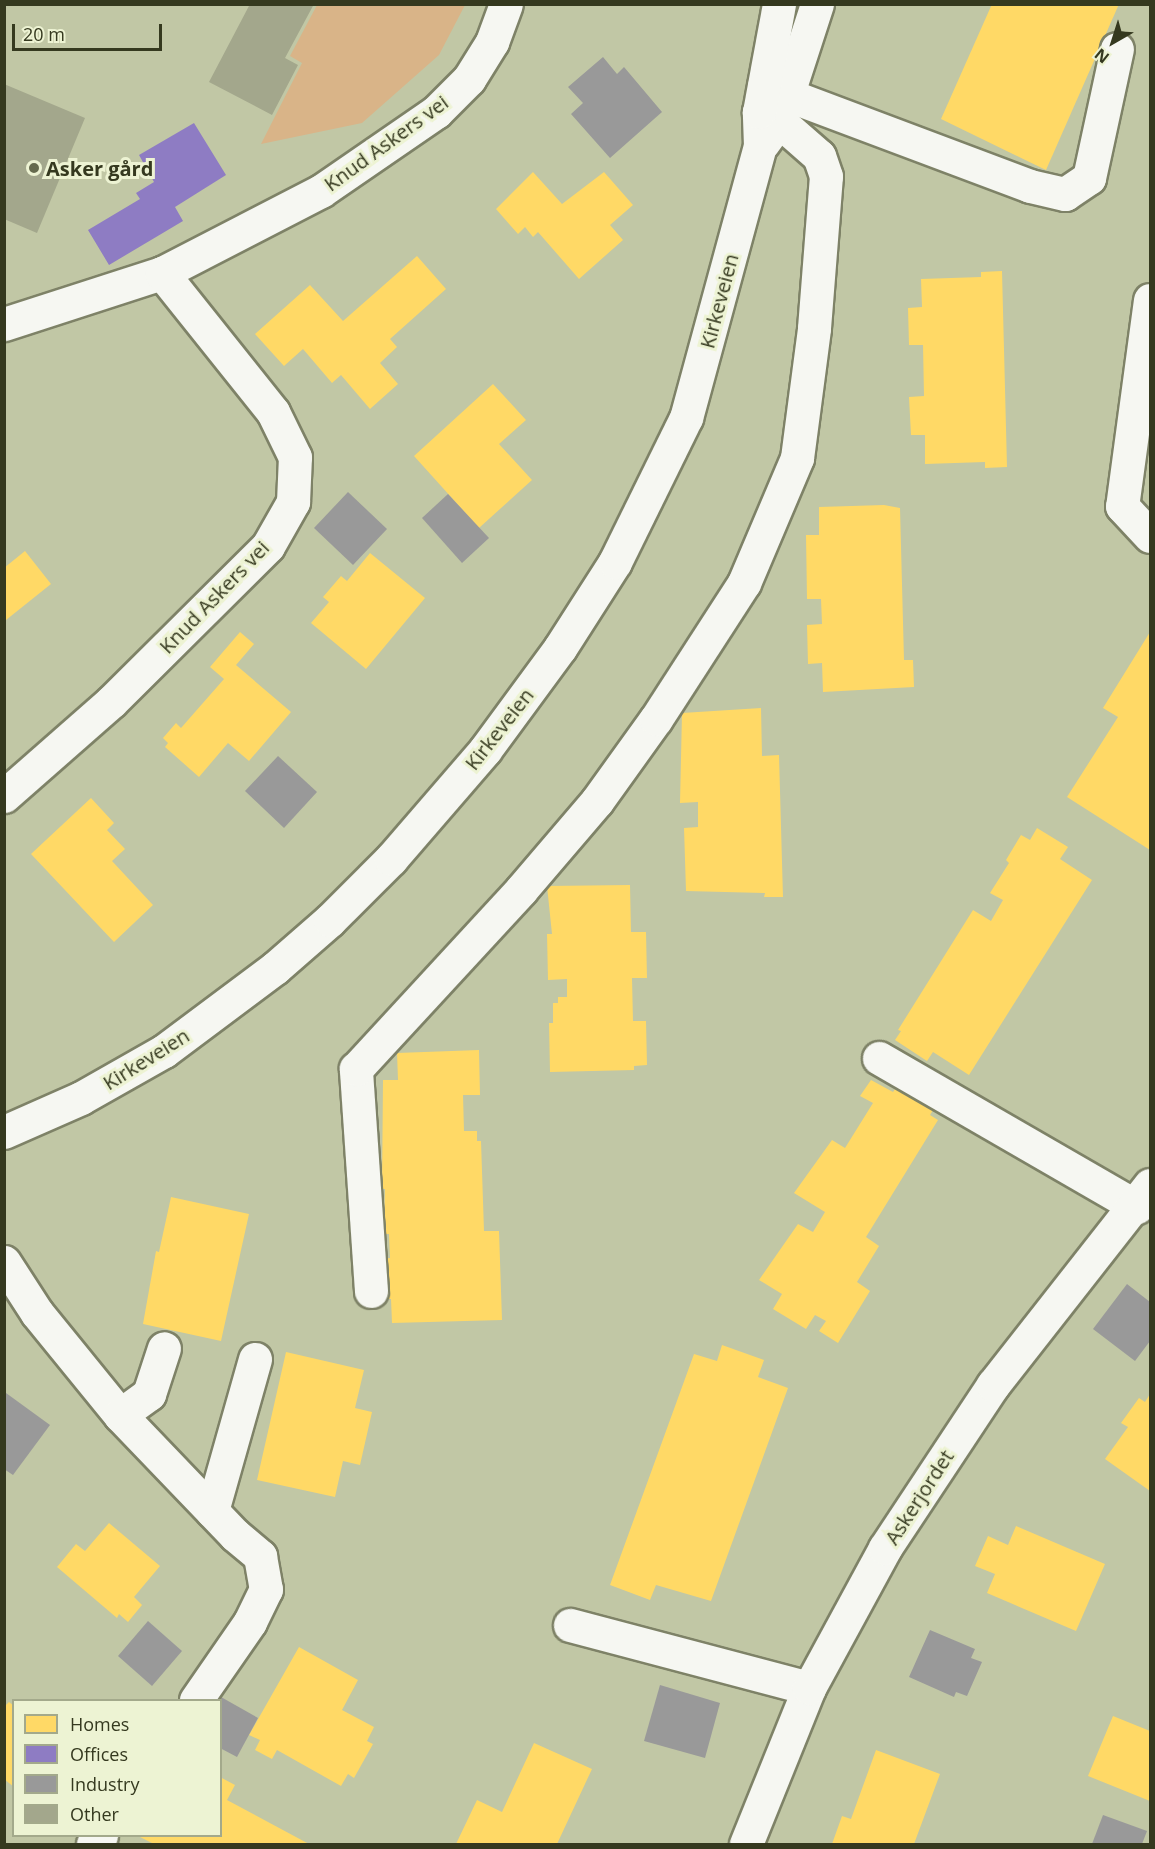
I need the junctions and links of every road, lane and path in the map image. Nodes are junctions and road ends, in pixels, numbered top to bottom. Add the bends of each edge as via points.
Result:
1 (506, 4) edge
2 (779, 4) edge
3 (817, 4) edge
4 (1117, 49) dead end
5 (770, 112) junction
6 (162, 273) junction
7 (1150, 300) edge
8 (4, 324) edge
9 (1150, 536) edge
10 (4, 796) edge
11 (879, 1058) dead end
12 (4, 1132) edge
13 (1144, 1196) edge
14 (4, 1262) edge
15 (371, 1291) dead end
16 (164, 1348) dead end
17 (255, 1359) dead end
18 (120, 1415) junction
19 (212, 1511) junction
20 (570, 1625) dead end
21 (808, 1688) junction
22 (197, 1699) edge
23 (746, 1845) edge

1 - 6 street, Knud Askers vei via 492,42 469,79 436,112 321,191
2 - 5 street, Kirkeveien
3 - 5 street, Kirkeveien
4 - 5 street via 1089,178 1065,194
5 - 12 street, Kirkeveien via 686,418 615,562 509,718 391,859 275,968 164,1051 81,1098
5 - 15 street via 819,156 826,176 814,328 796,458 744,583 656,719 597,801 356,1069
6 - 8 street, Knud Askers vei
6 - 10 street, Knud Askers vei via 273,412 295,457 293,502 260,554 111,702
7 - 9 street via 1122,506
11 - 13 street
13 - 21 street, Askerjordet via 993,1385 885,1548
14 - 18 street via 36,1313
16 - 18 street via 149,1394
17 - 19 street
18 - 19 street
19 - 22 street via 260,1556 266,1589 250,1622
20 - 21 street
21 - 23 street, Askerjordet

